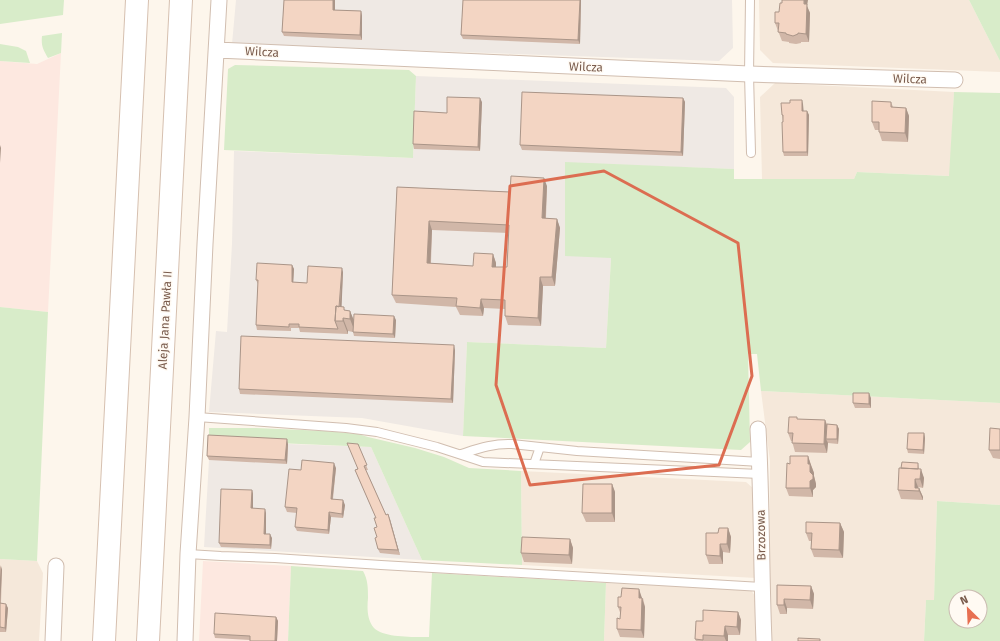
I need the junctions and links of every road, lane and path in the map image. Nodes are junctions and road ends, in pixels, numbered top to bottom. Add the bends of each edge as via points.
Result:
1 (137, 0) edge
2 (181, 0) edge
3 (219, 0) edge
4 (750, 0) edge
5 (217, 50) junction
6 (749, 74) junction
7 (955, 80) dead end
8 (752, 153) dead end
9 (197, 417) junction
10 (758, 429) dead end
11 (540, 447) junction
12 (460, 454) junction
13 (534, 464) junction
14 (760, 468) junction
15 (188, 554) junction
16 (56, 566) dead end
17 (762, 587) junction
18 (53, 641) edge
19 (104, 641) edge
20 (148, 641) edge
21 (185, 641) edge
22 (764, 641) edge

1 - 19 main road
2 - 20 main road, Aleja Jana Pawła II
3 - 5 street
4 - 6 lane
5 - 6 street, Wilcza
5 - 9 street
6 - 7 street, Wilcza
6 - 8 lane
9 - 12 lane via 377,432
9 - 15 street
10 - 14 street, Brzozowa
11 - 12 lane via 501,443
11 - 13 lane
11 - 14 lane
12 - 13 lane via 483,462
13 - 14 lane
14 - 17 street, Brzozowa
15 - 17 lane
15 - 21 street
16 - 18 street
17 - 22 street, Brzozowa

